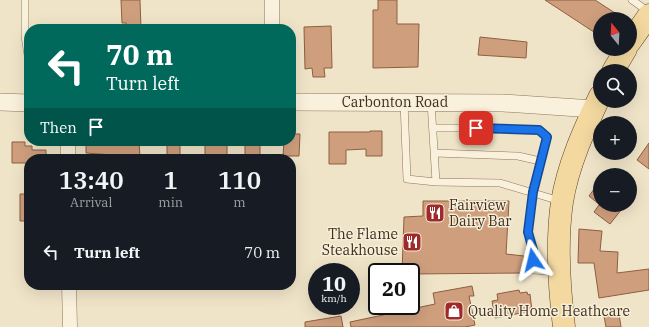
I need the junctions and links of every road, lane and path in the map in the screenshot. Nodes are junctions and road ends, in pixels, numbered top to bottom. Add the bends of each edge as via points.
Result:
1 (25, 0) edge
2 (272, 0) edge
3 (632, 0) edge
4 (649, 12) edge
5 (649, 15) edge
6 (25, 24) edge
7 (272, 24) edge
8 (637, 32) edge
9 (0, 102) edge
10 (296, 102) edge
11 (404, 102) junction
12 (431, 102) junction
13 (593, 102) edge
14 (24, 103) edge
15 (594, 108) edge
16 (433, 128) junction
17 (435, 153) junction
18 (540, 161) junction
19 (436, 182) junction
20 (533, 192) junction
21 (562, 202) junction
22 (560, 272) junction
23 (69, 290) edge
24 (70, 327) edge
25 (563, 327) edge

1 - 6 lane
2 - 7 street
3 - 4 lane
5 - 8 main road
9 - 14 street
10 - 11 street, Carbonton Road
11 - 12 street, Carbonton Road
11 - 19 lane via 407,179
12 - 13 street, Carbonton Road
12 - 16 lane
15 - 21 main road via 573,159
16 - 17 lane
16 - 18 lane via 539,130 547,137
17 - 18 lane via 518,156
17 - 19 lane
18 - 20 lane
19 - 20 lane via 500,182
20 - 21 lane
20 - 22 lane via 528,232 533,250 534,270
21 - 22 main road
22 - 25 main road
23 - 24 street

